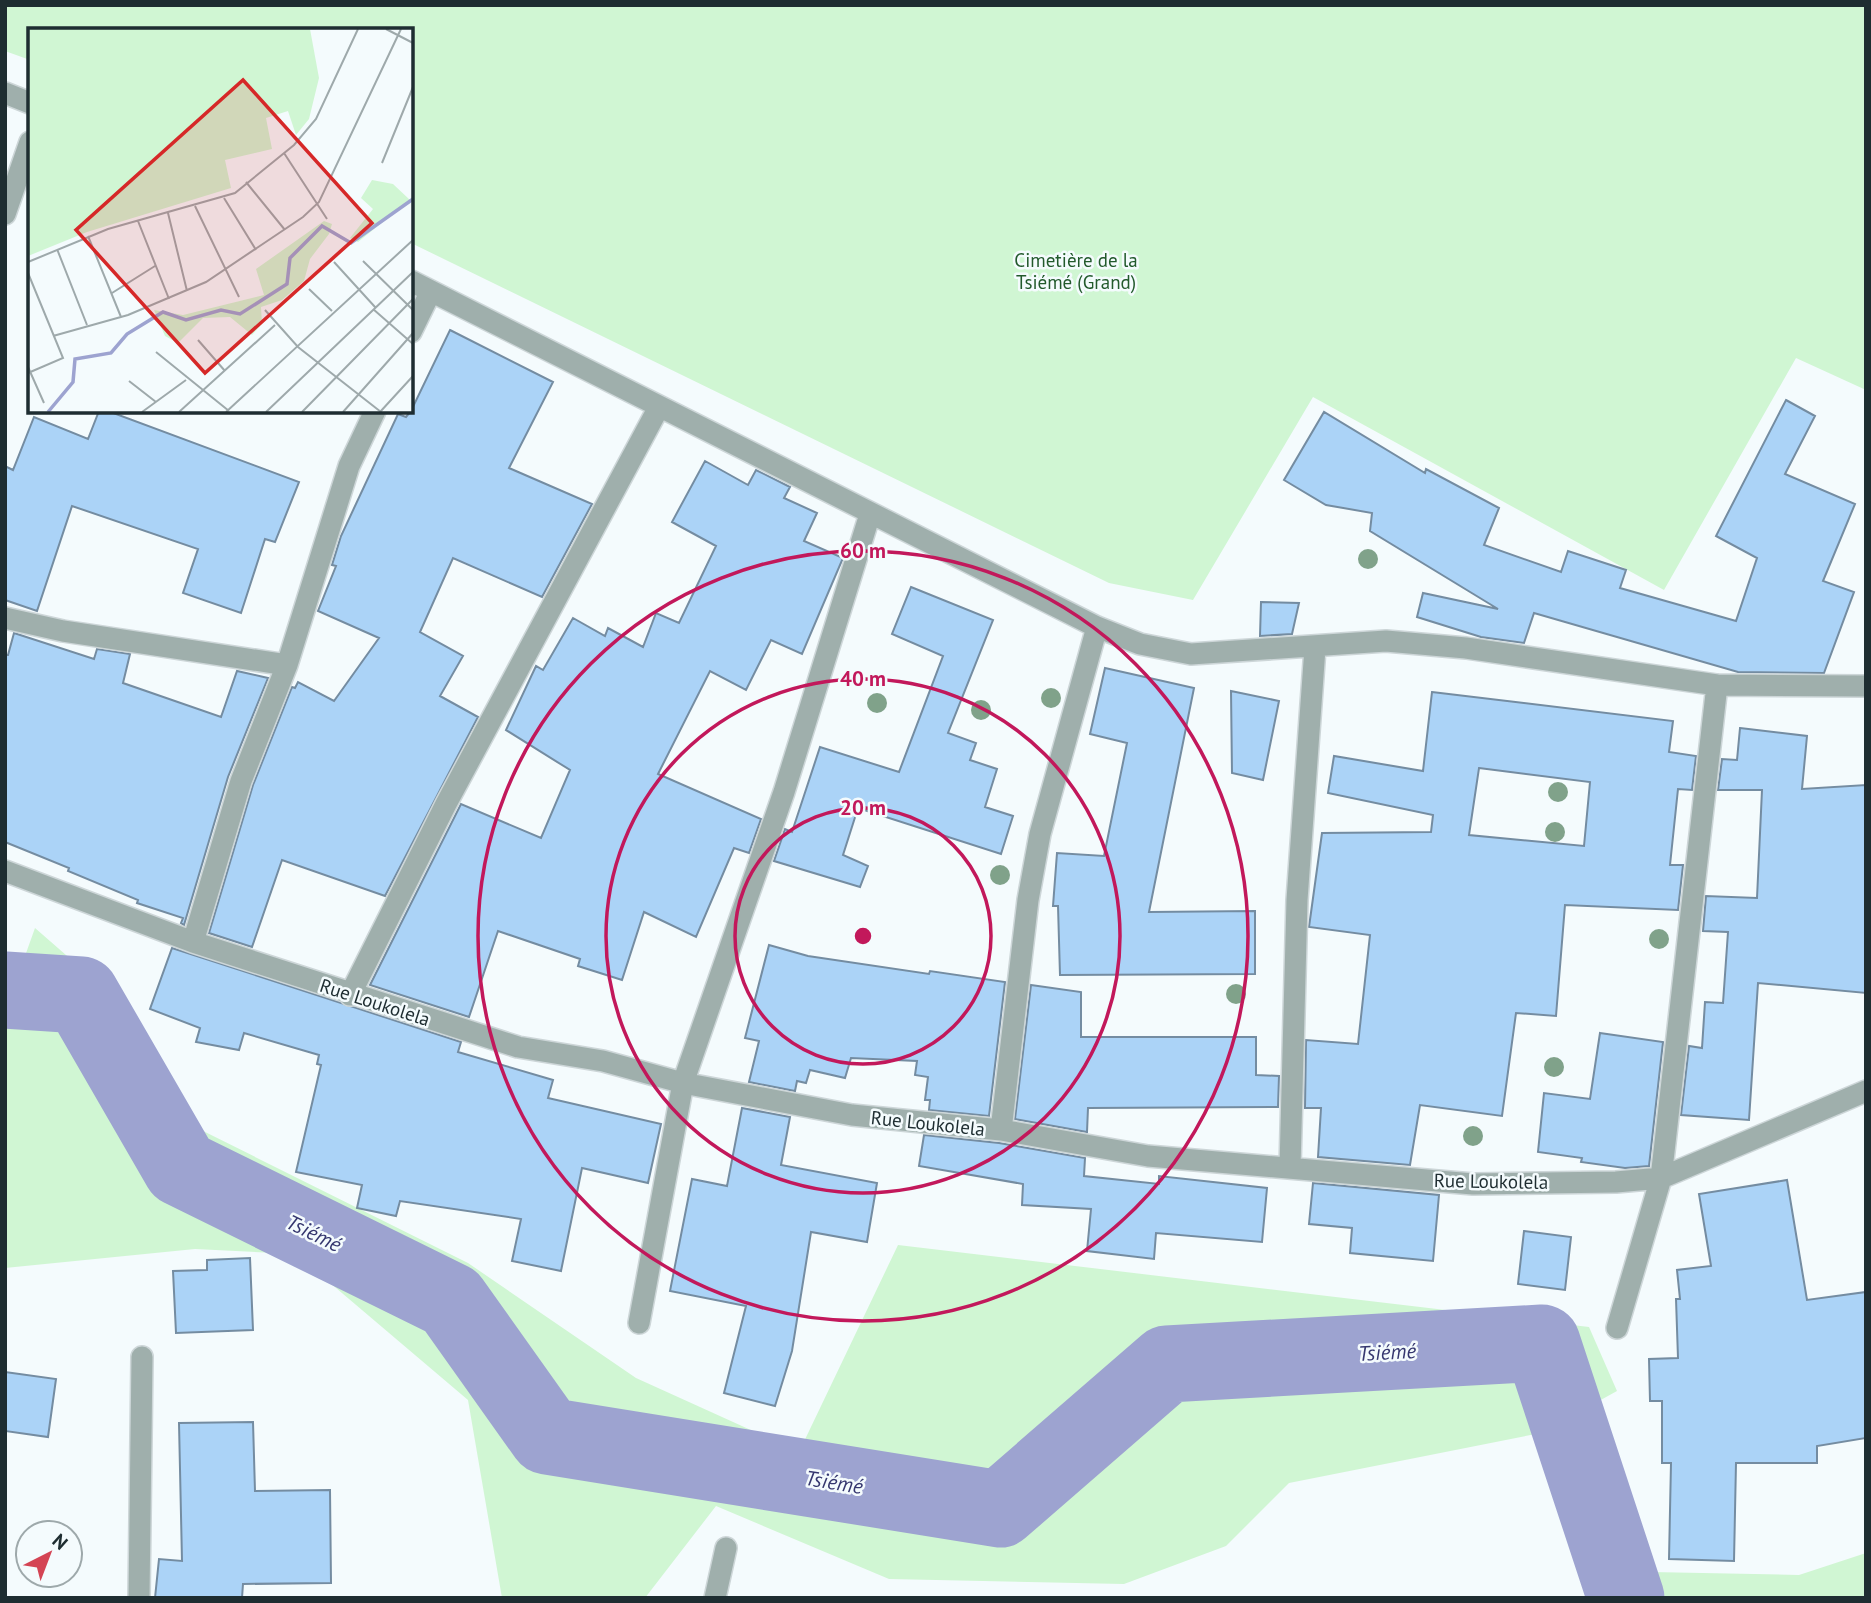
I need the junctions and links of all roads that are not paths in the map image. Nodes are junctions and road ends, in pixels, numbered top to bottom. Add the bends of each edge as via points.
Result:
1 (5, 93) edge
2 (28, 102) edge
3 (28, 148) edge
4 (5, 214) edge
5 (413, 282) edge
6 (430, 291) junction
7 (413, 328) edge
8 (659, 407) junction
9 (374, 413) edge
10 (870, 514) junction
11 (5, 618) edge
12 (1097, 627) junction
13 (1315, 648) junction
14 (287, 665) junction
15 (1717, 685) junction
16 (1866, 686) edge
17 (5, 871) edge
18 (193, 942) junction
19 (350, 995) junction
20 (684, 1083) junction
21 (1866, 1091) edge
22 (1001, 1130) junction
23 (1290, 1167) junction
24 (1661, 1178) junction
25 (639, 1323) dead end
26 (1617, 1328) dead end
27 (142, 1357) dead end
28 (726, 1548) dead end
29 (139, 1598) edge
30 (715, 1598) edge

1 - 2 street
3 - 4 street
5 - 6 street
6 - 7 street
6 - 8 street
8 - 10 street
8 - 19 street via 446,804
9 - 14 street via 349,466
10 - 12 street
10 - 20 street via 784,792
11 - 14 street
12 - 13 street via 1140,644 1191,654
12 - 22 street via 1040,834
13 - 15 street via 1386,641 1466,648
13 - 23 street via 1297,900
14 - 18 street via 241,781
15 - 16 street
15 - 24 street
17 - 18 street, Rue Loukolela
18 - 19 street, Rue Loukolela
19 - 20 street, Rue Loukolela via 518,1047 603,1061
20 - 22 street, Rue Loukolela via 852,1115
20 - 25 street
21 - 24 street, Rue Loukolela
22 - 23 street, Rue Loukolela via 1148,1156
23 - 24 street, Rue Loukolela via 1473,1184
24 - 26 street
27 - 29 street
28 - 30 street

